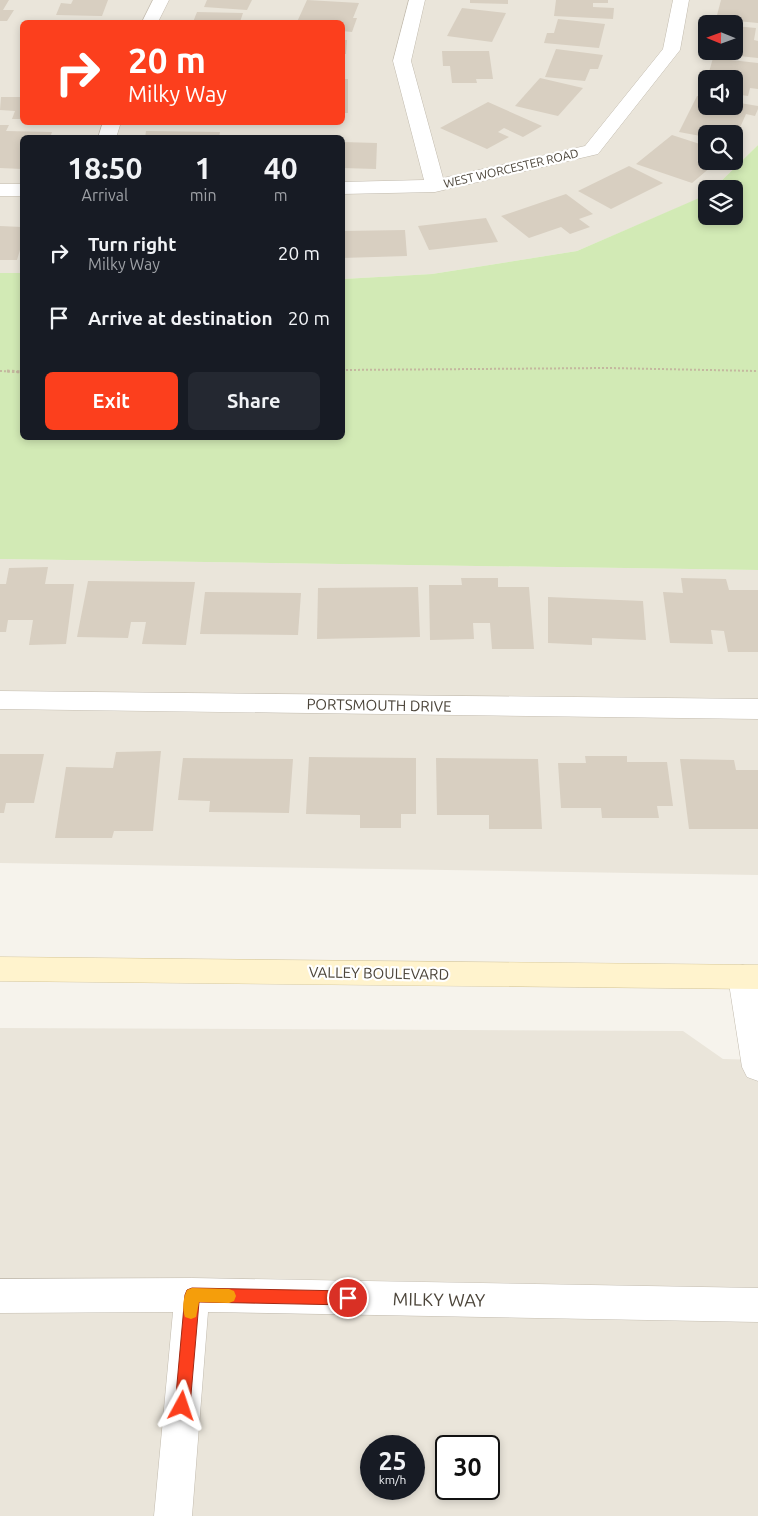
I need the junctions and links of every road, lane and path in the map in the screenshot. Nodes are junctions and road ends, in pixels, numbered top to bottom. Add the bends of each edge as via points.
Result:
1 (161, 0) edge
2 (417, 0) edge
3 (680, 0) edge
4 (151, 20) edge
5 (435, 186) junction
6 (345, 188) edge
7 (0, 190) edge
8 (20, 190) edge
9 (345, 370) edge
10 (758, 371) edge
11 (0, 372) edge
12 (20, 372) edge
13 (0, 700) edge
14 (758, 709) edge
15 (0, 969) edge
16 (751, 977) edge
17 (758, 1067) edge
18 (192, 1295) junction
19 (0, 1296) edge
20 (758, 1305) edge
21 (173, 1516) edge

1 - 4 street
2 - 5 street via 402,61
3 - 5 street, WEST WORCESTER ROAD via 671,50 590,150
5 - 6 street, WEST WORCESTER ROAD
7 - 8 street
9 - 10 path via 608,368
11 - 12 path
13 - 14 street, PORTSMOUTH DRIVE
15 - 16 street, VALLEY BOULEVARD
16 - 17 street
18 - 19 street, MILKY WAY
18 - 20 street, MILKY WAY
18 - 21 street

